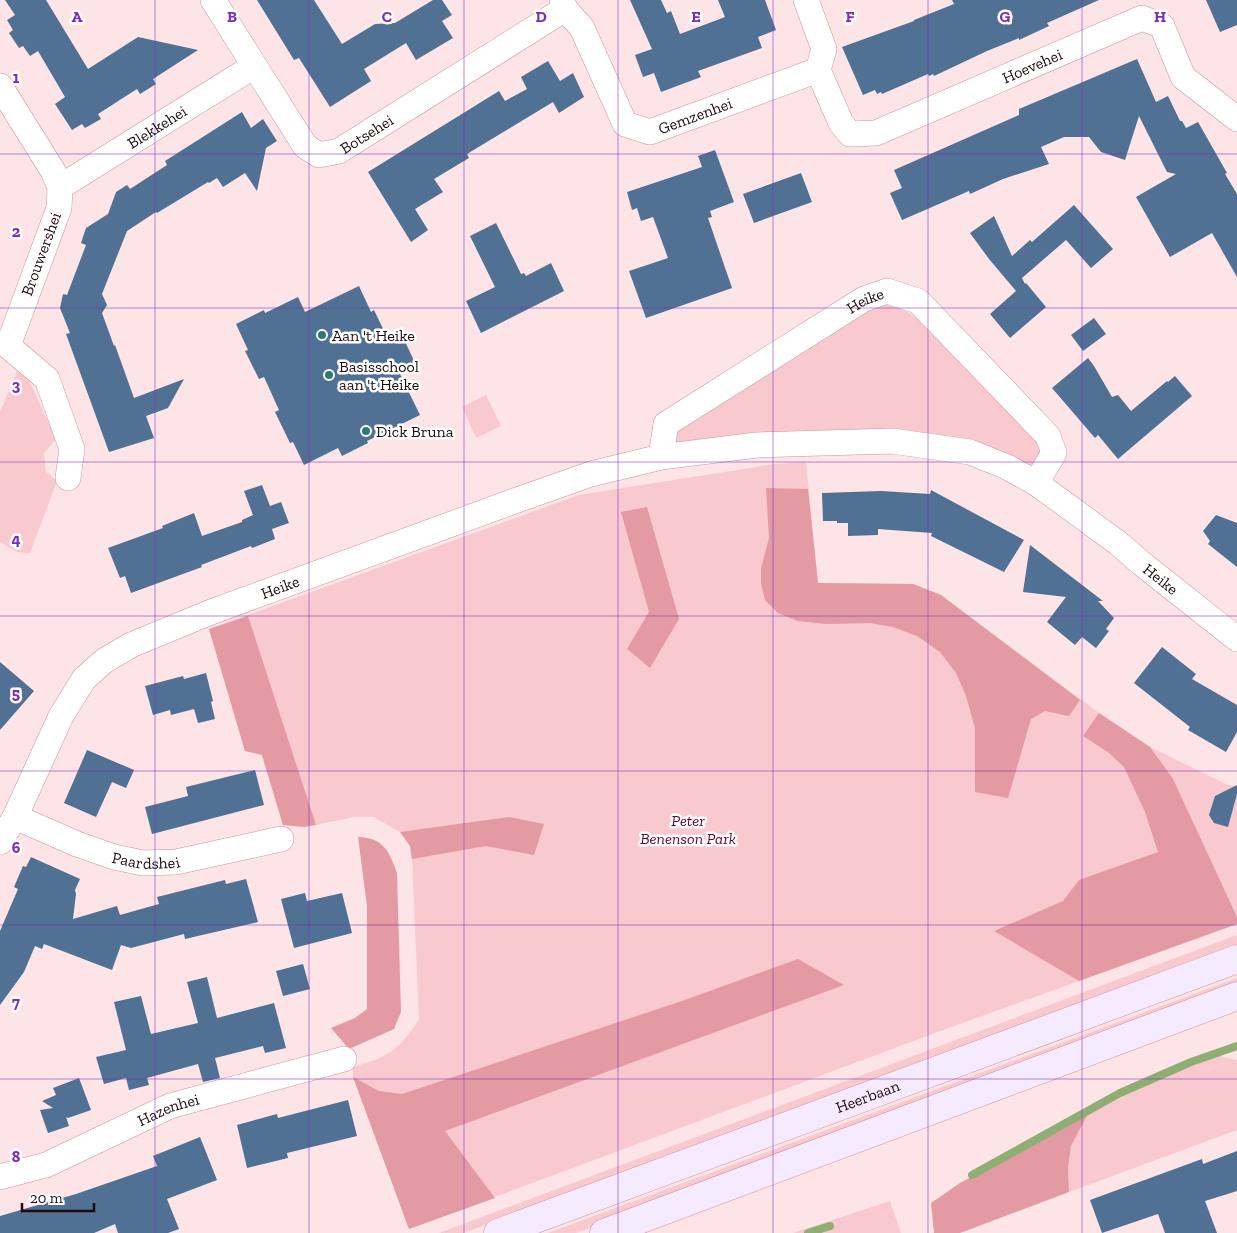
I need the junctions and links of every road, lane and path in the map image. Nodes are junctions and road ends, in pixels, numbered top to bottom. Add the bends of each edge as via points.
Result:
1 (213, 0) edge
2 (806, 0) edge
3 (564, 4) edge
4 (254, 66) junction
5 (818, 70) junction
6 (0, 86) edge
7 (1237, 119) edge
8 (60, 187) junction
9 (4, 348) edge
10 (661, 457) junction
11 (68, 478) dead end
12 (1036, 483) junction
13 (1237, 639) edge
14 (15, 817) junction
15 (281, 839) dead end
16 (0, 842) edge
17 (1237, 959) edge
18 (1237, 996) edge
19 (344, 1059) dead end
20 (0, 1176) edge
21 (498, 1233) edge
22 (604, 1233) edge

1 - 4 street, Botsehei
2 - 5 street via 824,49
3 - 4 street, Botsehei via 339,151 319,156 305,146
3 - 5 street, Gemzenhei via 582,28 625,124 650,132
4 - 8 street, Blekkehei
5 - 7 street, Hoevehei via 841,123 850,134 876,133 1142,18 1162,26 1183,78
6 - 8 street
8 - 9 street, Brouwershei via 59,208
9 - 11 street, Brouwershei via 47,379 72,449
10 - 12 street, Heike via 757,445 892,440 970,452
10 - 12 street, Heike via 666,424 864,299 887,291 918,301 1048,436 1054,454
10 - 14 street, Heike via 591,474 520,499 211,612 131,645 104,661 84,679 61,716
12 - 13 street, Heike via 1118,543
14 - 15 street, Paardshei via 77,844 143,863 176,862
14 - 16 street, Heike
17 - 21 main road, Heerbaan
18 - 22 main road
19 - 20 street, Hazenhei via 170,1106 46,1165

